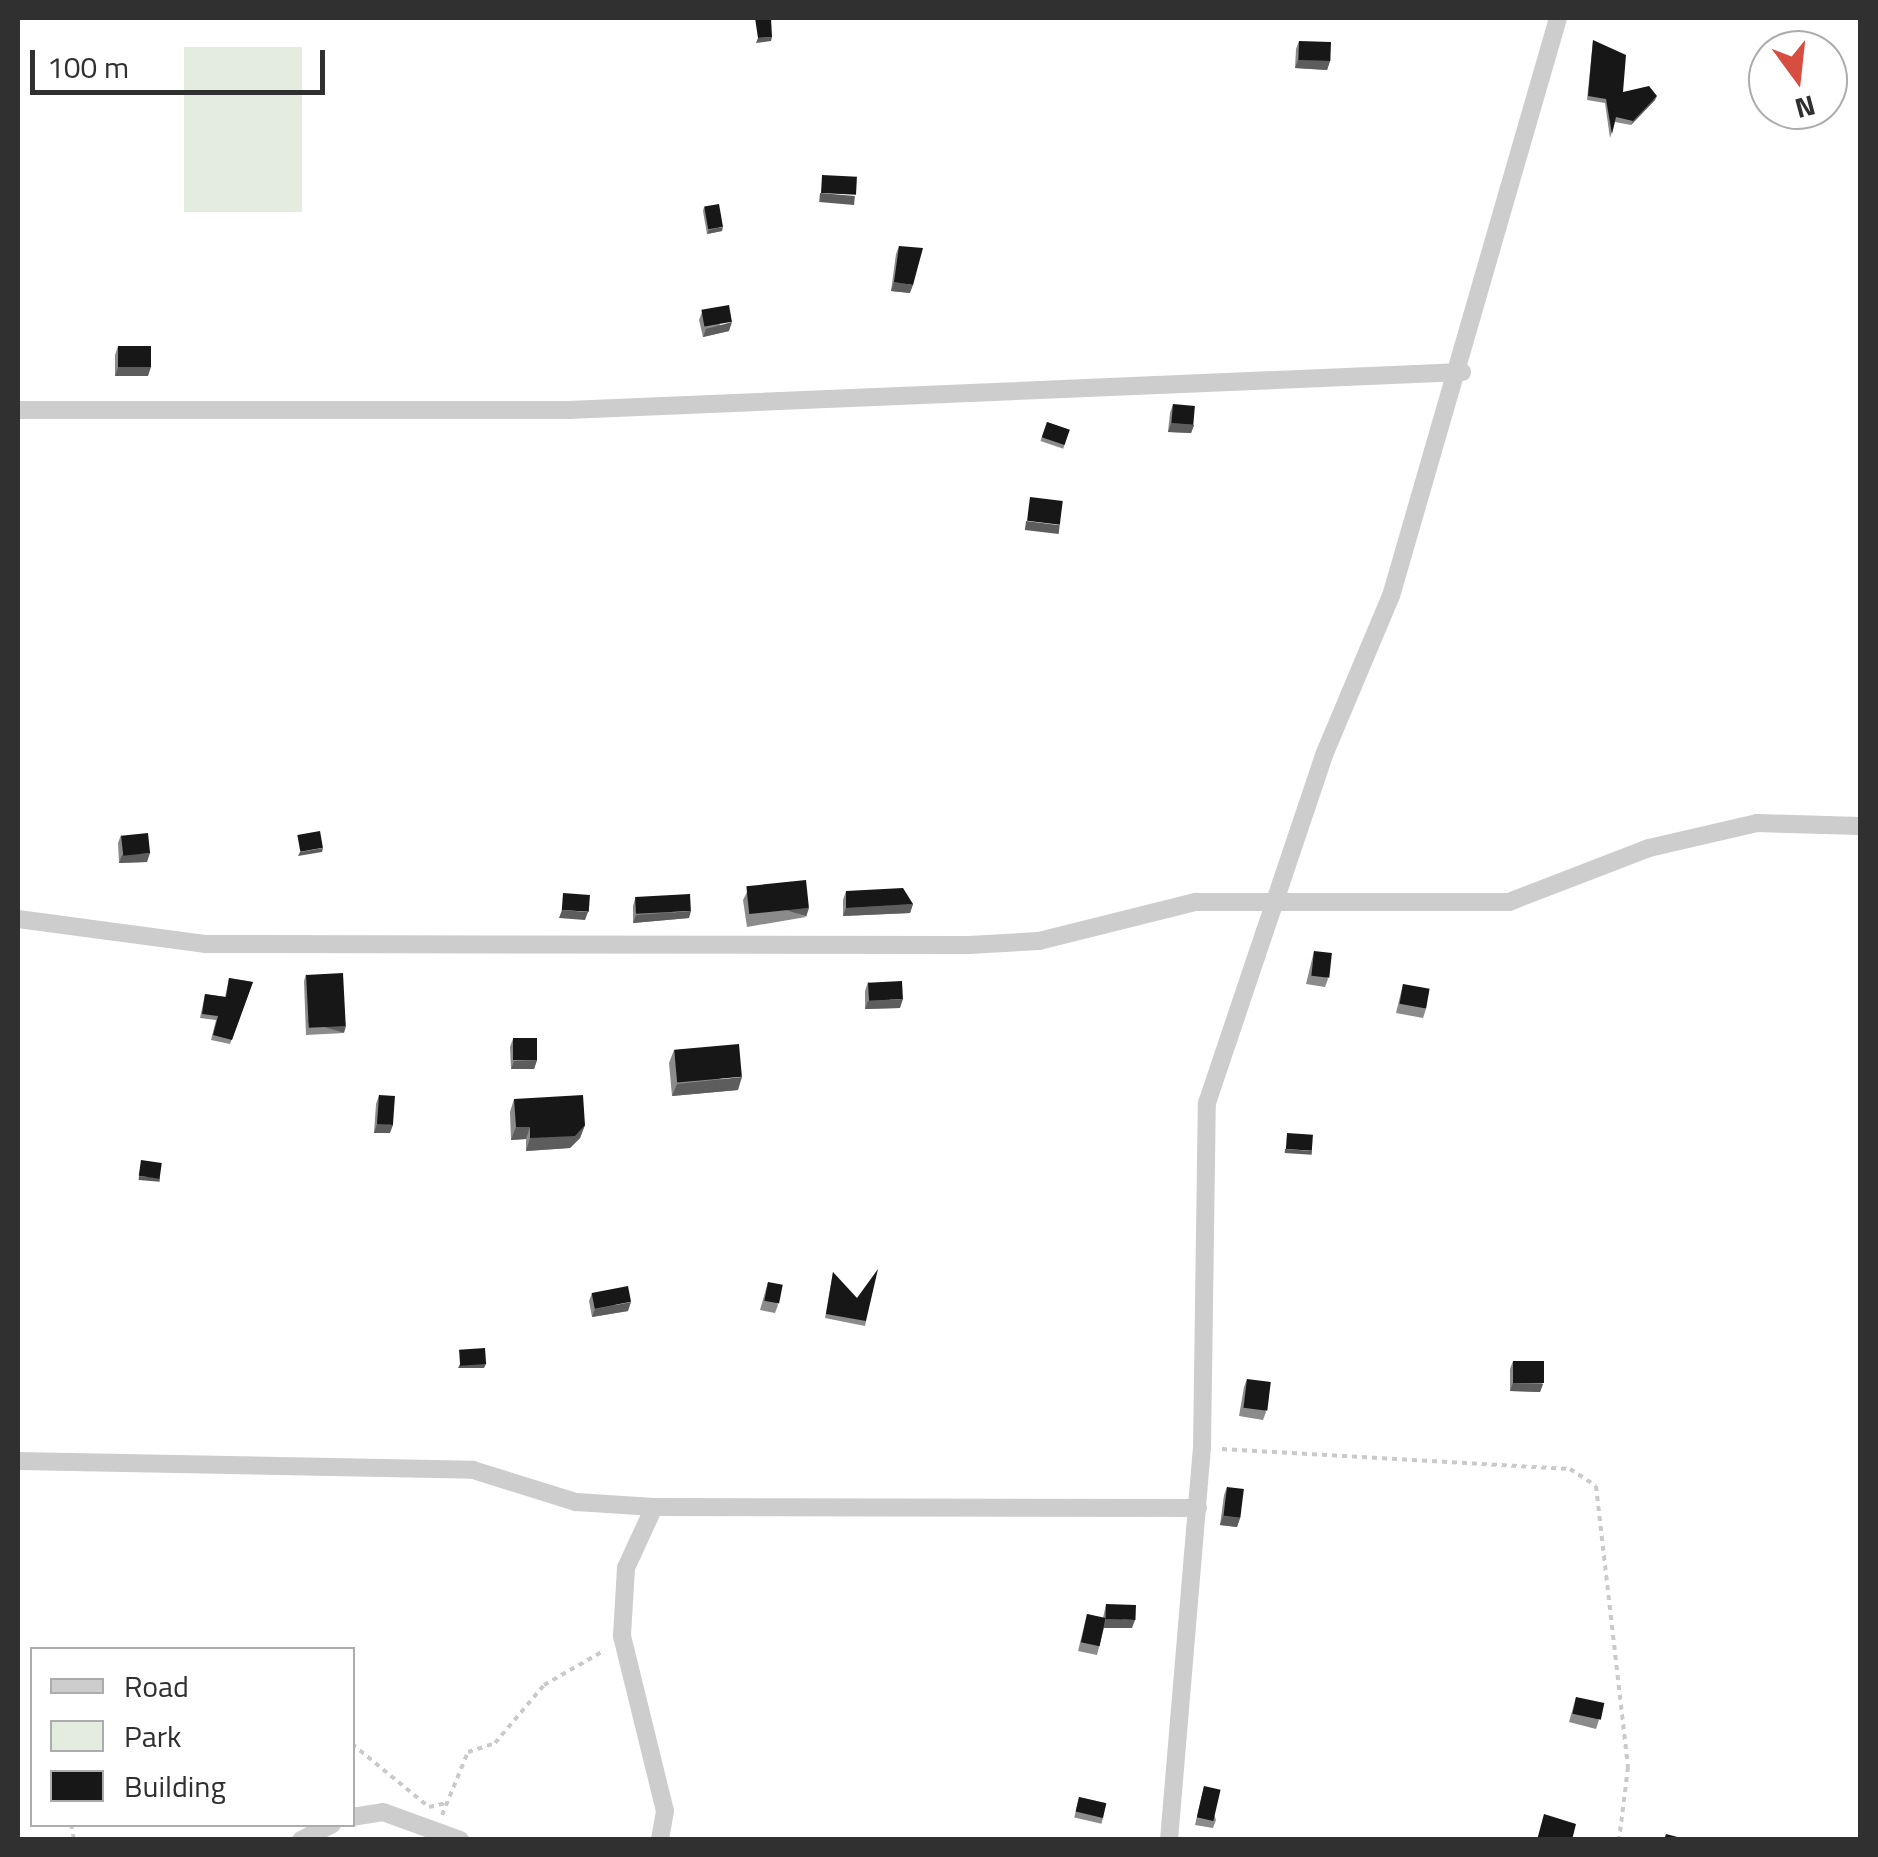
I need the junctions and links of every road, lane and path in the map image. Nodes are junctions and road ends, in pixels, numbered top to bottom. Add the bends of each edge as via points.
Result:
1 (1558, 18) edge
2 (1462, 372) junction
3 (18, 410) edge
4 (1860, 826) edge
5 (1278, 902) junction
6 (18, 919) edge
7 (1202, 1448) junction
8 (18, 1462) edge
9 (654, 1507) junction
10 (1198, 1508) junction
11 (622, 1636) junction
12 (355, 1746) edge
13 (447, 1803) junction
14 (355, 1816) edge
15 (326, 1827) edge
16 (430, 1834) edge
17 (302, 1840) edge
18 (460, 1840) edge
19 (660, 1840) edge
20 (1169, 1840) edge
21 (1620, 1840) edge

1 - 2 street
2 - 3 street via 568,410
2 - 5 street
4 - 5 street via 1758,823 1649,848 1508,902
5 - 6 street via 1196,902 1039,941 970,945 206,944
5 - 7 street via 1207,1103
7 - 10 street
7 - 21 path via 1570,1470 1596,1486 1628,1767
8 - 9 street via 473,1470 576,1502
9 - 10 street
9 - 11 street via 626,1568
10 - 20 street
11 - 13 path via 544,1685 495,1743 468,1752
11 - 19 street via 664,1811
12 - 13 path via 429,1806
13 - 16 path
14 - 16 street via 383,1812
15 - 17 street
16 - 18 street

